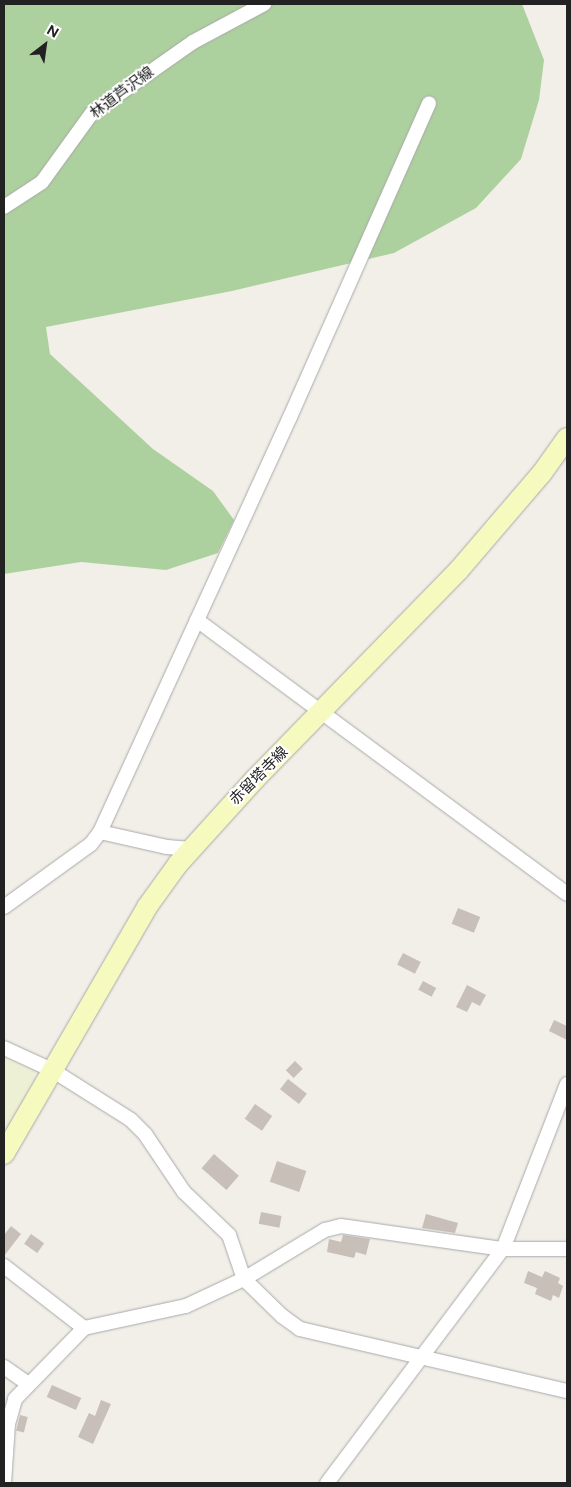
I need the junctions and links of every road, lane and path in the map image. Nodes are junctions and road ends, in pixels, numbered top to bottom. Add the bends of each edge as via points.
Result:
1 (264, 4) edge
2 (429, 103) dead end
3 (4, 207) edge
4 (567, 438) edge
5 (197, 620) junction
6 (322, 714) junction
7 (100, 832) junction
8 (191, 849) junction
9 (567, 894) edge
10 (4, 907) edge
11 (4, 1048) edge
12 (52, 1070) junction
13 (567, 1084) edge
14 (4, 1154) edge
15 (503, 1249) junction
16 (567, 1249) edge
17 (4, 1266) edge
18 (244, 1279) junction
19 (84, 1328) junction
20 (422, 1359) junction
21 (4, 1367) edge
22 (27, 1383) junction
23 (567, 1392) edge
24 (4, 1483) edge
25 (327, 1483) edge

1 - 3 street, 林道芦沢線 via 194,42 92,113 42,182
2 - 5 street
4 - 6 main road, 赤留塔寺線 via 542,474 458,571
5 - 6 street
5 - 7 street
6 - 8 main road, 赤留塔寺線 via 255,779
6 - 9 street
7 - 8 street via 166,847
7 - 10 street via 90,844
8 - 12 main road, 赤留塔寺線 via 147,907
11 - 12 street
12 - 14 main road, 赤留塔寺線
12 - 18 street via 131,1120 145,1134 184,1192 229,1235
13 - 15 street
15 - 16 street
15 - 18 street via 341,1226 325,1230
15 - 20 street
17 - 19 street
18 - 19 street via 186,1306
18 - 20 street via 300,1329
19 - 22 street
20 - 23 street
20 - 25 street
21 - 22 street
22 - 24 street via 15,1399 8,1424

